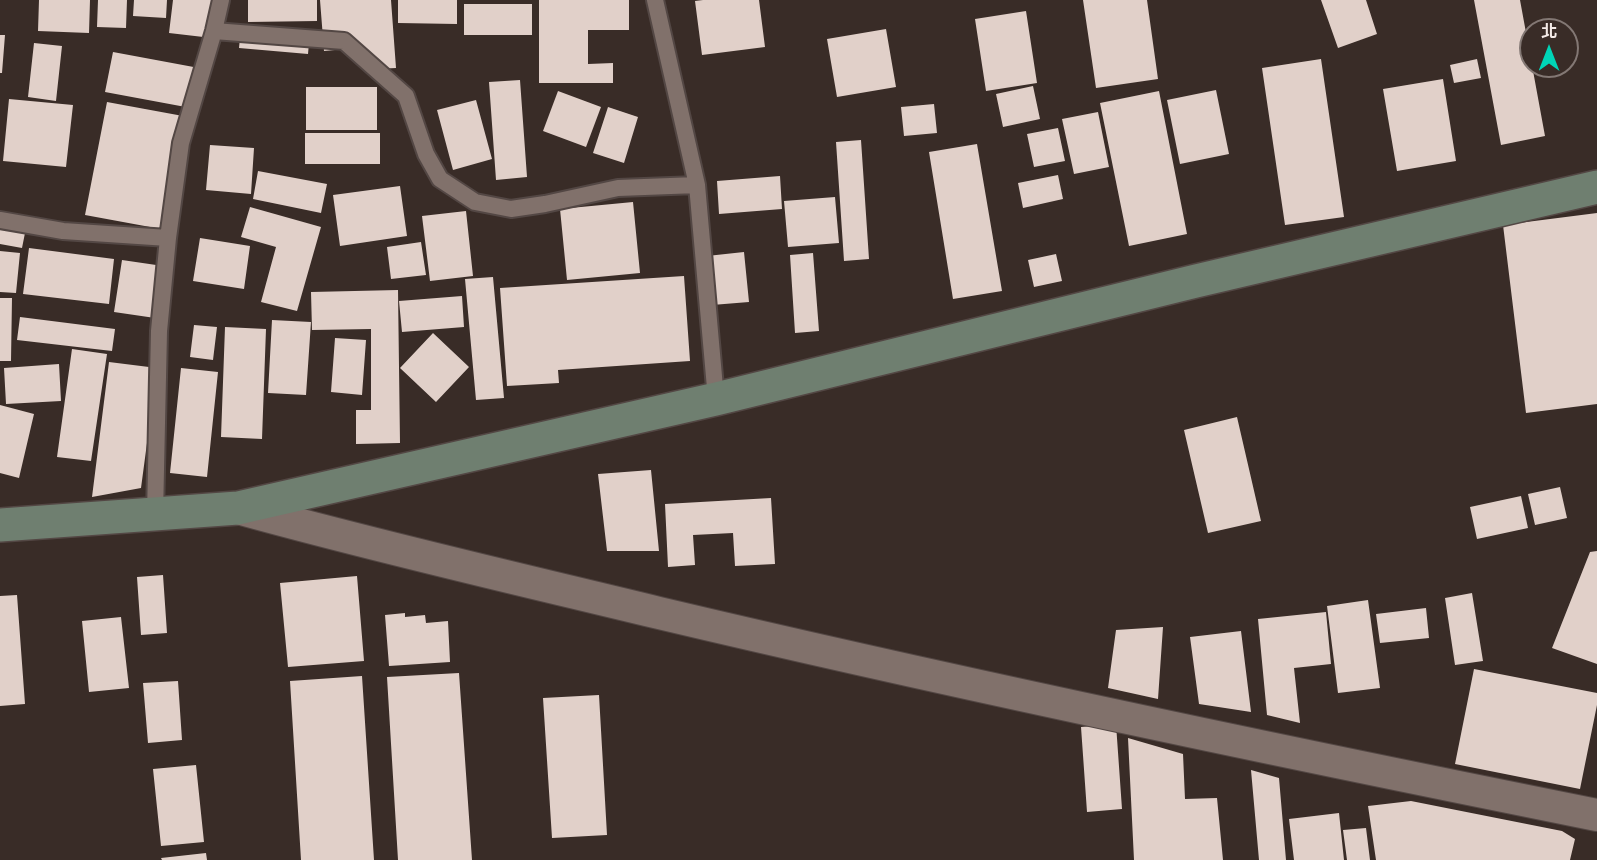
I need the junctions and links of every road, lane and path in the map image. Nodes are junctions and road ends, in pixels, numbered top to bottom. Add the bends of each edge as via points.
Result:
1 (221, 0) edge
2 (655, 0) edge
3 (214, 31) junction
4 (697, 185) junction
5 (1597, 188) edge
6 (0, 220) edge
7 (168, 238) junction
8 (716, 399) junction
9 (238, 508) junction
10 (155, 514) junction
11 (0, 525) edge
12 (1597, 815) edge

1 - 3 lane
2 - 4 lane
3 - 4 lane via 344,41 406,96 426,154 440,179 475,202 511,209 618,188
3 - 7 lane via 181,143
4 - 8 lane
5 - 8 street
6 - 7 lane via 63,231
7 - 10 lane via 159,331
8 - 9 street
9 - 10 street
9 - 12 street via 361,542 944,678
10 - 11 street

